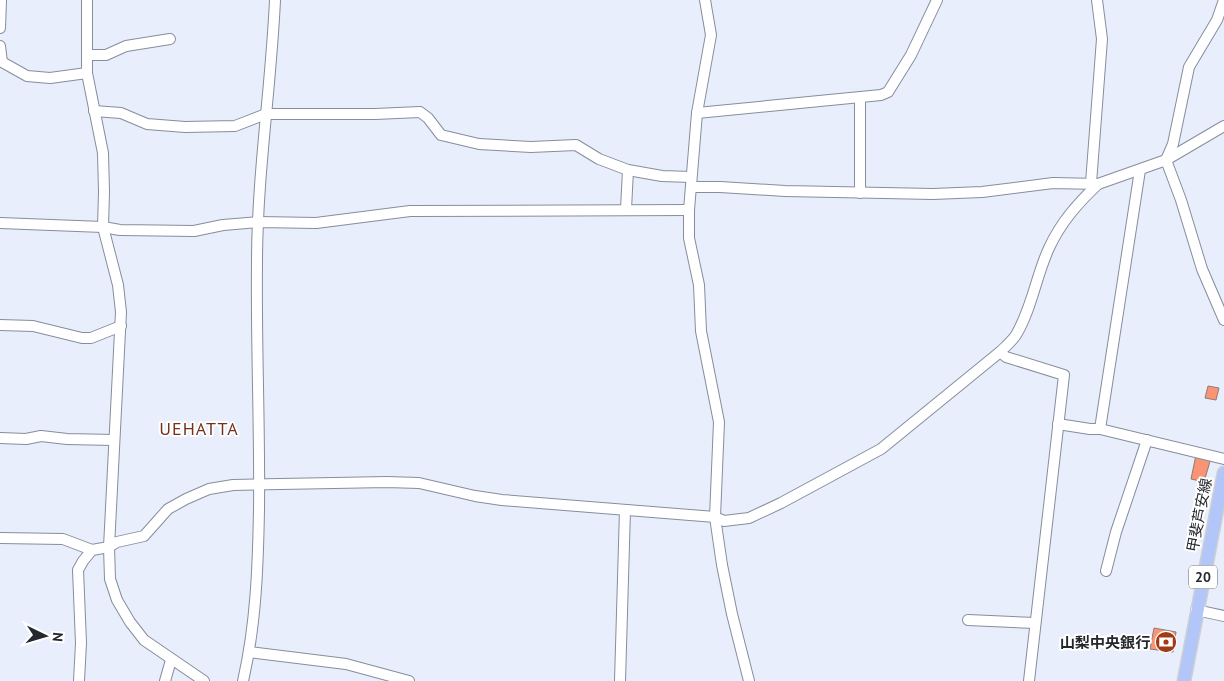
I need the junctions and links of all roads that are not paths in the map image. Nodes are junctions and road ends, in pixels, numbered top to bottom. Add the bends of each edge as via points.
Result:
1 (1, 0) edge
2 (87, 0) edge
3 (275, 0) edge
4 (705, 0) edge
5 (937, 0) edge
6 (1096, 0) edge
7 (1224, 0) edge
8 (0, 28) edge
9 (170, 39) dead end
10 (0, 46) edge
11 (87, 55) junction
12 (87, 73) junction
13 (860, 98) junction
14 (94, 111) junction
15 (697, 113) junction
16 (266, 114) junction
17 (1224, 126) edge
18 (1166, 160) junction
19 (628, 170) junction
20 (1140, 170) junction
21 (691, 182) junction
22 (1095, 184) junction
23 (860, 193) junction
24 (626, 209) junction
25 (689, 210) junction
26 (259, 222) junction
27 (0, 223) edge
28 (103, 228) junction
29 (1224, 320) edge
30 (0, 325) edge
31 (121, 326) junction
32 (1000, 352) junction
33 (1058, 424) junction
34 (1100, 429) junction
35 (0, 438) edge
36 (114, 440) junction
37 (1147, 440) junction
38 (1224, 459) edge
39 (1224, 473) edge
40 (259, 484) junction
41 (625, 510) junction
42 (715, 516) junction
43 (0, 538) edge
44 (109, 547) junction
45 (92, 550) junction
46 (1106, 571) dead end
47 (1196, 610) junction
48 (1224, 616) edge
49 (968, 620) dead end
50 (1035, 623) junction
51 (249, 652) junction
52 (171, 660) junction
53 (79, 681) edge
54 (165, 681) edge
55 (204, 681) edge
56 (243, 681) edge
57 (409, 681) edge
58 (620, 681) edge
59 (749, 681) edge
60 (1029, 681) edge
61 (1184, 681) edge

1 - 8 street
2 - 11 street
3 - 16 street
4 - 15 street via 711,35
5 - 13 street via 911,55 888,92
6 - 22 street via 1102,38
7 - 18 street via 1217,20 1189,67 1173,144
9 - 11 street via 126,46 106,55
10 - 12 street via 2,62 27,76 50,78
11 - 12 street
12 - 14 street
13 - 15 street
13 - 23 street
14 - 16 street via 121,113 147,124 185,128 235,126
14 - 28 street via 103,153
15 - 21 street
16 - 19 street via 420,112 441,134 479,144 576,145 599,159
16 - 26 street
17 - 18 street
18 - 20 street
18 - 29 street via 1202,269
19 - 21 street
19 - 24 street
20 - 22 street
20 - 34 street
21 - 23 street via 786,191
21 - 25 street
22 - 23 street via 1053,183 982,192 932,194
22 - 32 street via 1058,230 1023,321 1015,336
24 - 25 street
24 - 26 street via 410,211 316,223
25 - 42 street via 689,238 699,286 701,331 718,422
26 - 28 street via 194,231
26 - 40 street
27 - 28 street
28 - 31 street via 118,285
30 - 31 street via 33,326 82,338 91,338
31 - 36 street
32 - 33 street via 1006,357 1064,375
32 - 42 street via 881,449 749,518 724,520
33 - 34 street
33 - 50 street
34 - 37 street
35 - 36 street via 41,436 67,440
36 - 44 street
37 - 38 street
37 - 46 street
39 - 47 main road, 甲斐芦安線 / 20
40 - 41 street via 419,483 502,500
40 - 44 street via 209,489 168,509 144,536
40 - 51 street via 258,572
41 - 42 street
41 - 58 street
42 - 59 street via 732,614
43 - 45 street via 63,538
44 - 45 street
44 - 52 street via 110,579 130,622 144,640
45 - 53 street via 78,570
47 - 48 street
47 - 61 main road, 甲斐芦安線 / 20
49 - 50 street
50 - 60 street
51 - 56 street
51 - 57 street via 346,664
52 - 54 street
52 - 55 street

